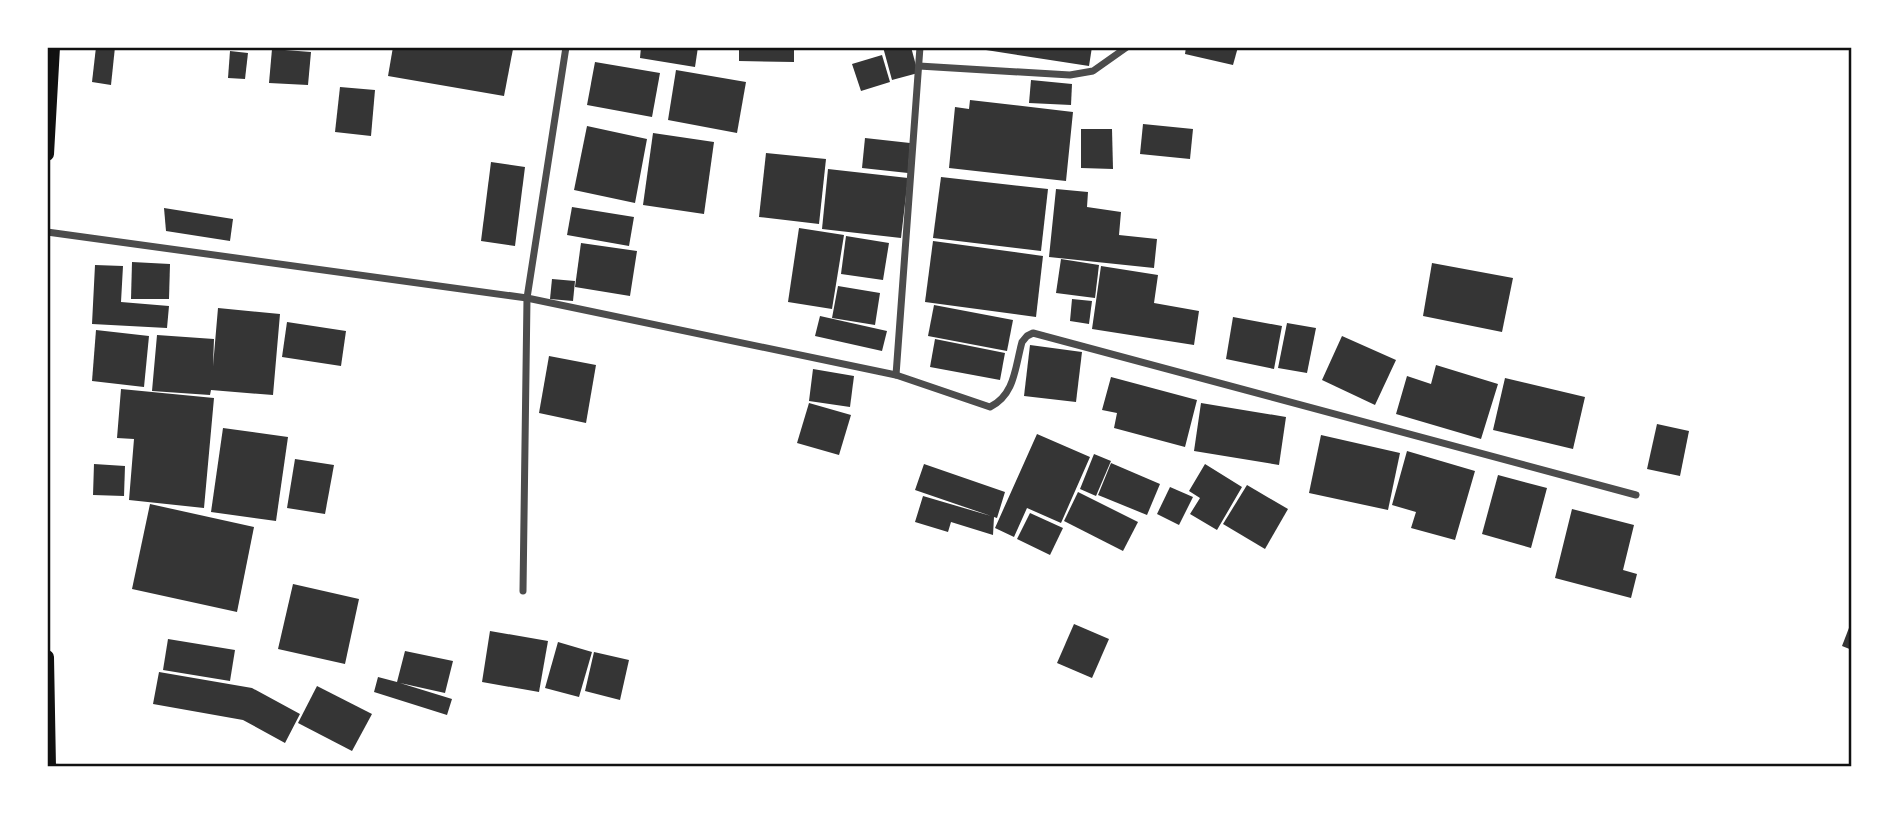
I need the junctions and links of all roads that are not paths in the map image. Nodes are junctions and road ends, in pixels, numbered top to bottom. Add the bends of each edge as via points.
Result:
1 (53, 47) edge
2 (566, 47) edge
3 (920, 47) edge
4 (1127, 47) edge
5 (919, 66) junction
6 (47, 154) edge
7 (47, 232) edge
8 (527, 298) junction
9 (896, 374) junction
10 (1636, 495) dead end
11 (523, 591) dead end
12 (47, 657) edge
13 (49, 766) edge
14 (71, 767) edge

1 - 6 main road
2 - 8 street
3 - 5 street
4 - 5 street via 1093,71 1070,75
5 - 9 street
7 - 8 street
8 - 9 street
8 - 11 street
9 - 10 street via 990,407 1003,401 1009,391 1022,342 1033,333
12 - 13 main road
13 - 14 lane

